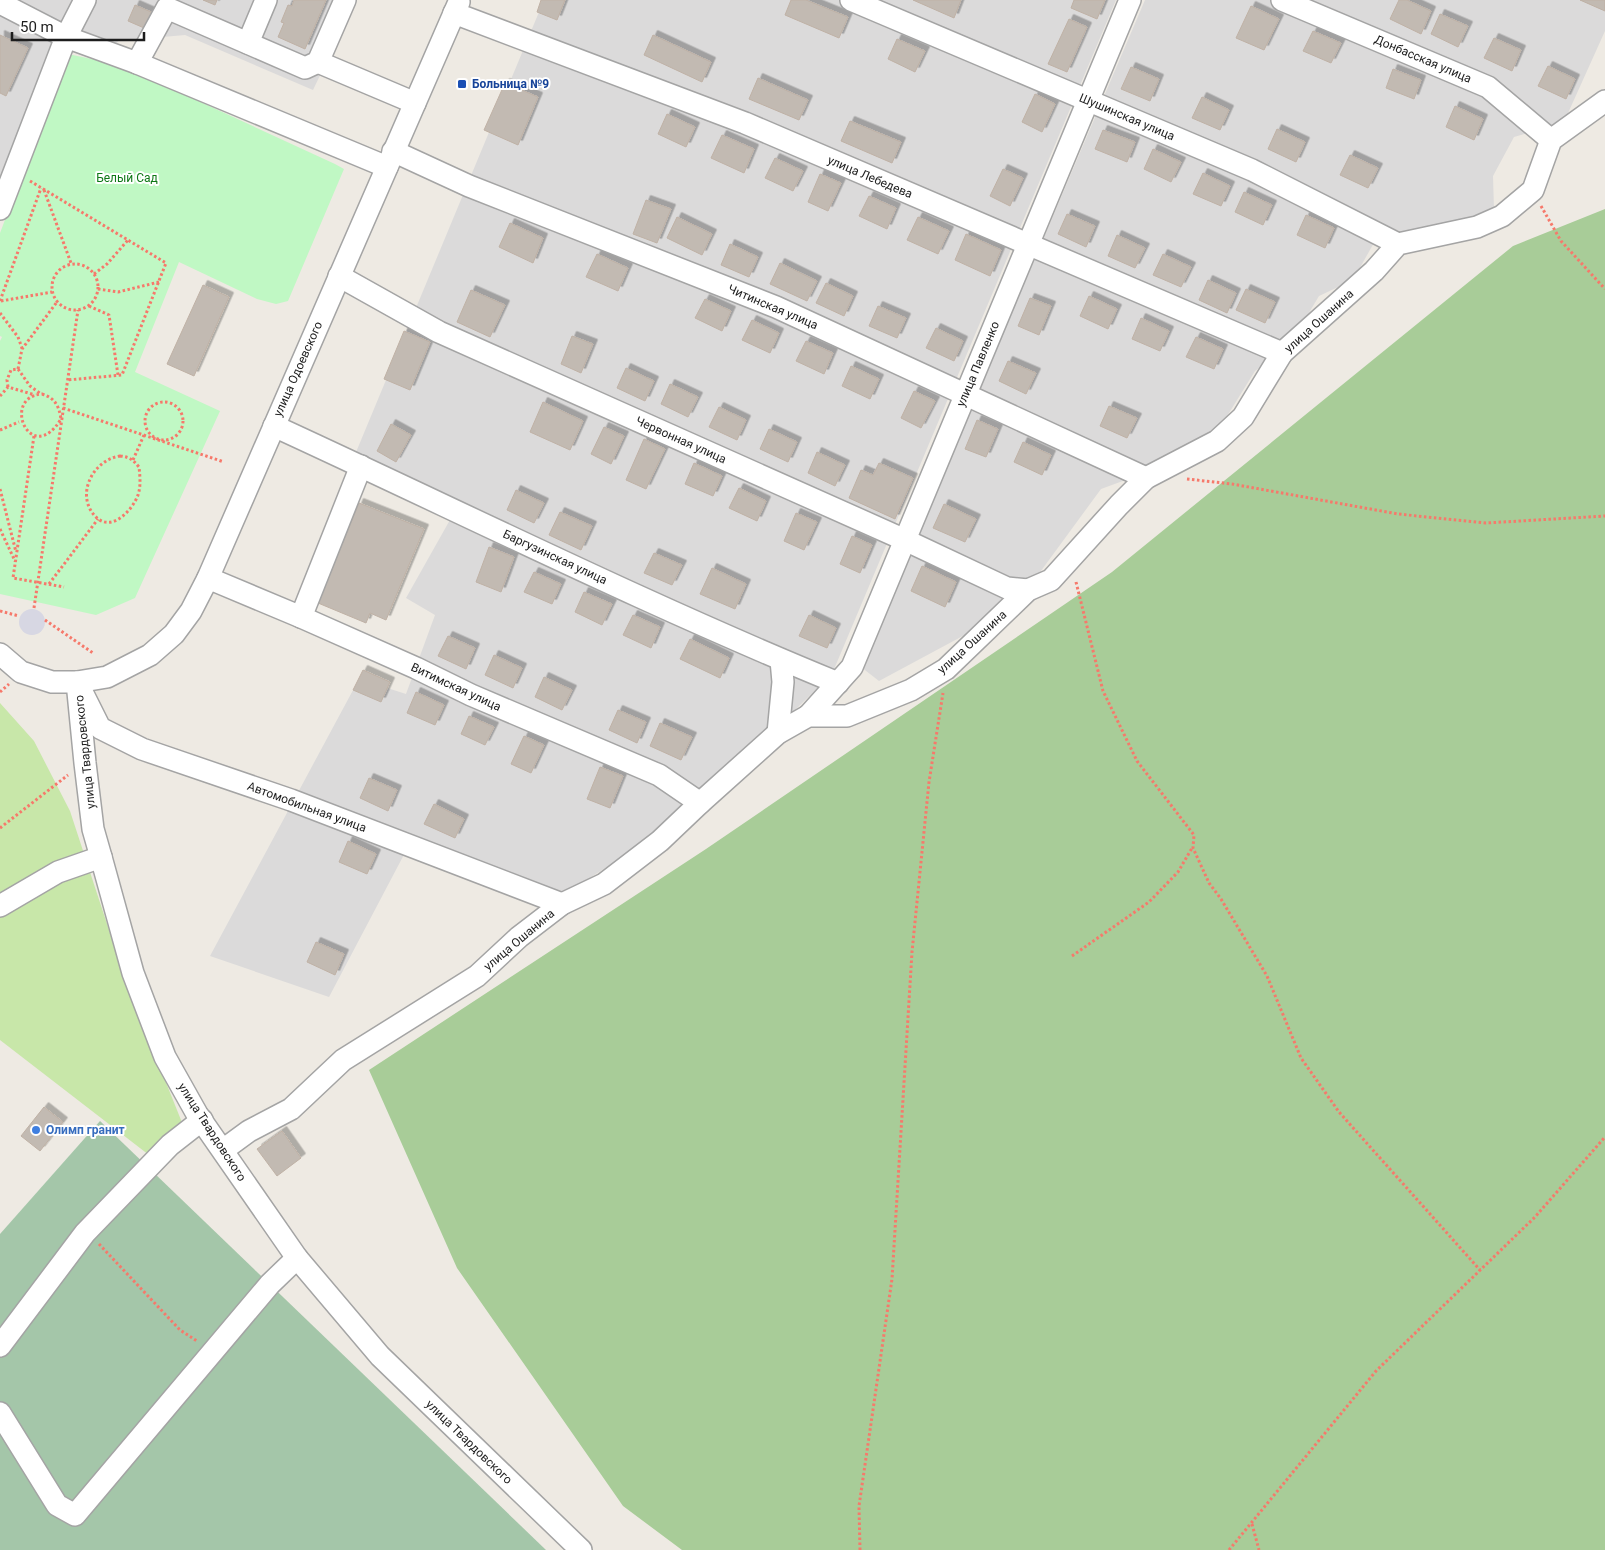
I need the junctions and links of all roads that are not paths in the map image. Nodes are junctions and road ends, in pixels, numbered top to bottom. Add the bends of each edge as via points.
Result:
1 (85, 0) edge
2 (266, 0) edge
3 (345, 0) edge
4 (851, 0) edge
5 (1130, 0) edge
6 (1282, 0) edge
7 (0, 3) edge
8 (457, 7) edge
9 (66, 37) junction
10 (248, 43) junction
11 (318, 62) junction
12 (137, 63) junction
13 (1087, 100) junction
14 (1605, 101) edge
15 (414, 103) junction
16 (1551, 140) junction
17 (390, 159) junction
18 (0, 209) edge
19 (1398, 244) junction
20 (1028, 245) junction
21 (339, 276) junction
22 (1282, 353) junction
23 (965, 393) junction
24 (274, 426) junction
25 (361, 466) junction
26 (1146, 478) junction
27 (906, 540) junction
28 (208, 578) junction
29 (1028, 590) junction
30 (301, 617) junction
31 (0, 654) edge
32 (781, 660) junction
33 (78, 682) junction
34 (838, 683) junction
35 (808, 716) junction
36 (778, 733) junction
37 (700, 803) junction
38 (101, 858) junction
39 (562, 904) junction
40 (0, 906) edge
41 (202, 1120) junction
42 (223, 1150) junction
43 (296, 1258) junction
44 (0, 1346) edge
45 (0, 1413) edge
46 (581, 1550) edge

1 - 9 street
2 - 10 street
3 - 11 street
4 - 13 street, Шушинская улица
5 - 13 street, улица Павленко
6 - 16 street, Донбасская улица via 1488,87
7 - 9 street, Читинская улица
8 - 15 street, улица Одоевского
8 - 20 street, улица Лебедева via 745,123
9 - 12 street, Читинская улица
9 - 18 street
10 - 11 street via 305,68
10 - 12 street via 167,8
11 - 15 street
12 - 17 street, Читинская улица
13 - 19 street, Шушинская улица via 1252,170
13 - 20 street, улица Павленко
14 - 16 street
15 - 17 street, улица Одоевского
16 - 19 street via 1532,190 1502,216 1477,227
17 - 21 street, улица Одоевского
17 - 23 street, Читинская улица via 469,186 776,307
19 - 22 street, улица Ошанина via 1374,271
20 - 22 street, улица Лебедева
20 - 23 street, улица Павленко
21 - 24 street, улица Одоевского
21 - 27 street, Червонная улица via 439,332
22 - 26 street, улица Ошанина via 1242,418 1217,441
23 - 26 street, Читинская улица
23 - 27 street, улица Павленко
24 - 25 street, Баргузинская улица
24 - 28 street, улица Одоевского
25 - 30 street
25 - 32 street, Баргузинская улица
26 - 29 street, улица Ошанина via 1051,580
27 - 29 street, Червонная улица via 1007,588
27 - 34 street, улица Павленко via 852,667
28 - 30 street, Витимская улица
28 - 33 street, улица Одоевского via 191,611 174,634 150,655 107,677
29 - 35 street, улица Ошанина via 946,670 911,690 847,716
30 - 37 street, Витимская улица via 659,775
31 - 33 street, улица Твардовского via 21,672 52,682
32 - 34 street, Баргузинская улица
32 - 36 street via 783,682
33 - 38 street, улица Твардовского via 93,829
33 - 39 street, Автомобильная улица via 100,728 142,749 291,800
34 - 35 street, улица Павленко
35 - 36 street, улица Ошанина
36 - 37 street, улица Ошанина
37 - 39 street, улица Ошанина via 660,841 604,884
38 - 40 street via 58,872
38 - 41 street, улица Твардовского via 133,973 165,1058
39 - 42 street, улица Ошанина via 476,976 343,1060 291,1109 249,1131
41 - 42 street, улица Твардовского
41 - 44 street via 170,1145 84,1233
42 - 43 street, улица Твардовского
43 - 45 street via 270,1284 75,1515 57,1505
43 - 46 street, улица Твардовского via 380,1356

